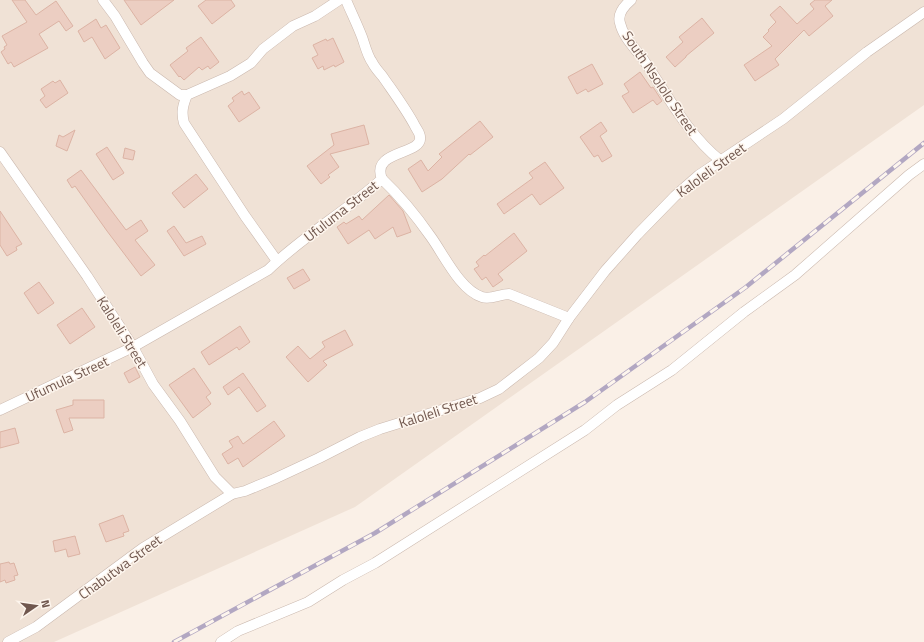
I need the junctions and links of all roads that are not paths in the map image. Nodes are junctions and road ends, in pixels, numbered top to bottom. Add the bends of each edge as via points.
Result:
1 (103, 0) edge
2 (339, 0) edge
3 (346, 0) edge
4 (631, 0) edge
5 (924, 12) edge
6 (187, 95) junction
7 (0, 152) edge
8 (721, 161) junction
9 (924, 164) edge
10 (382, 179) junction
11 (277, 261) junction
12 (570, 318) junction
13 (133, 347) junction
14 (0, 410) edge
15 (232, 494) junction
16 (8, 642) edge
17 (221, 642) edge

1 - 6 street via 150,73 180,95
2 - 6 street via 315,16 293,26 263,49 251,63
3 - 10 street, Ufuluma Street via 372,62 420,136 416,146 386,160 380,170
4 - 8 street, South Nsololo Street via 619,15 625,34 691,130 708,151
5 - 8 street, Kaloleli Street via 867,52 783,118
6 - 11 street via 182,114 184,123
7 - 13 street, Kaloleli Street via 87,276
8 - 12 street, Kaloleli Street via 699,175 642,230 605,271
9 - 17 street via 795,275 672,370 617,405 598,422 375,563 308,602 238,631
10 - 11 street, Ufuluma Street
10 - 12 street via 421,223 451,267 473,292 486,298 509,294
11 - 13 street, Ufuluma Street via 268,270
12 - 15 street, Kaloleli Street via 554,344 499,389 480,398 360,436 319,458 245,491
13 - 14 street, Ufumula Street
13 - 15 street, Kaloleli Street via 153,384 215,476
15 - 16 street, Chabutwa Street via 142,548 36,627

